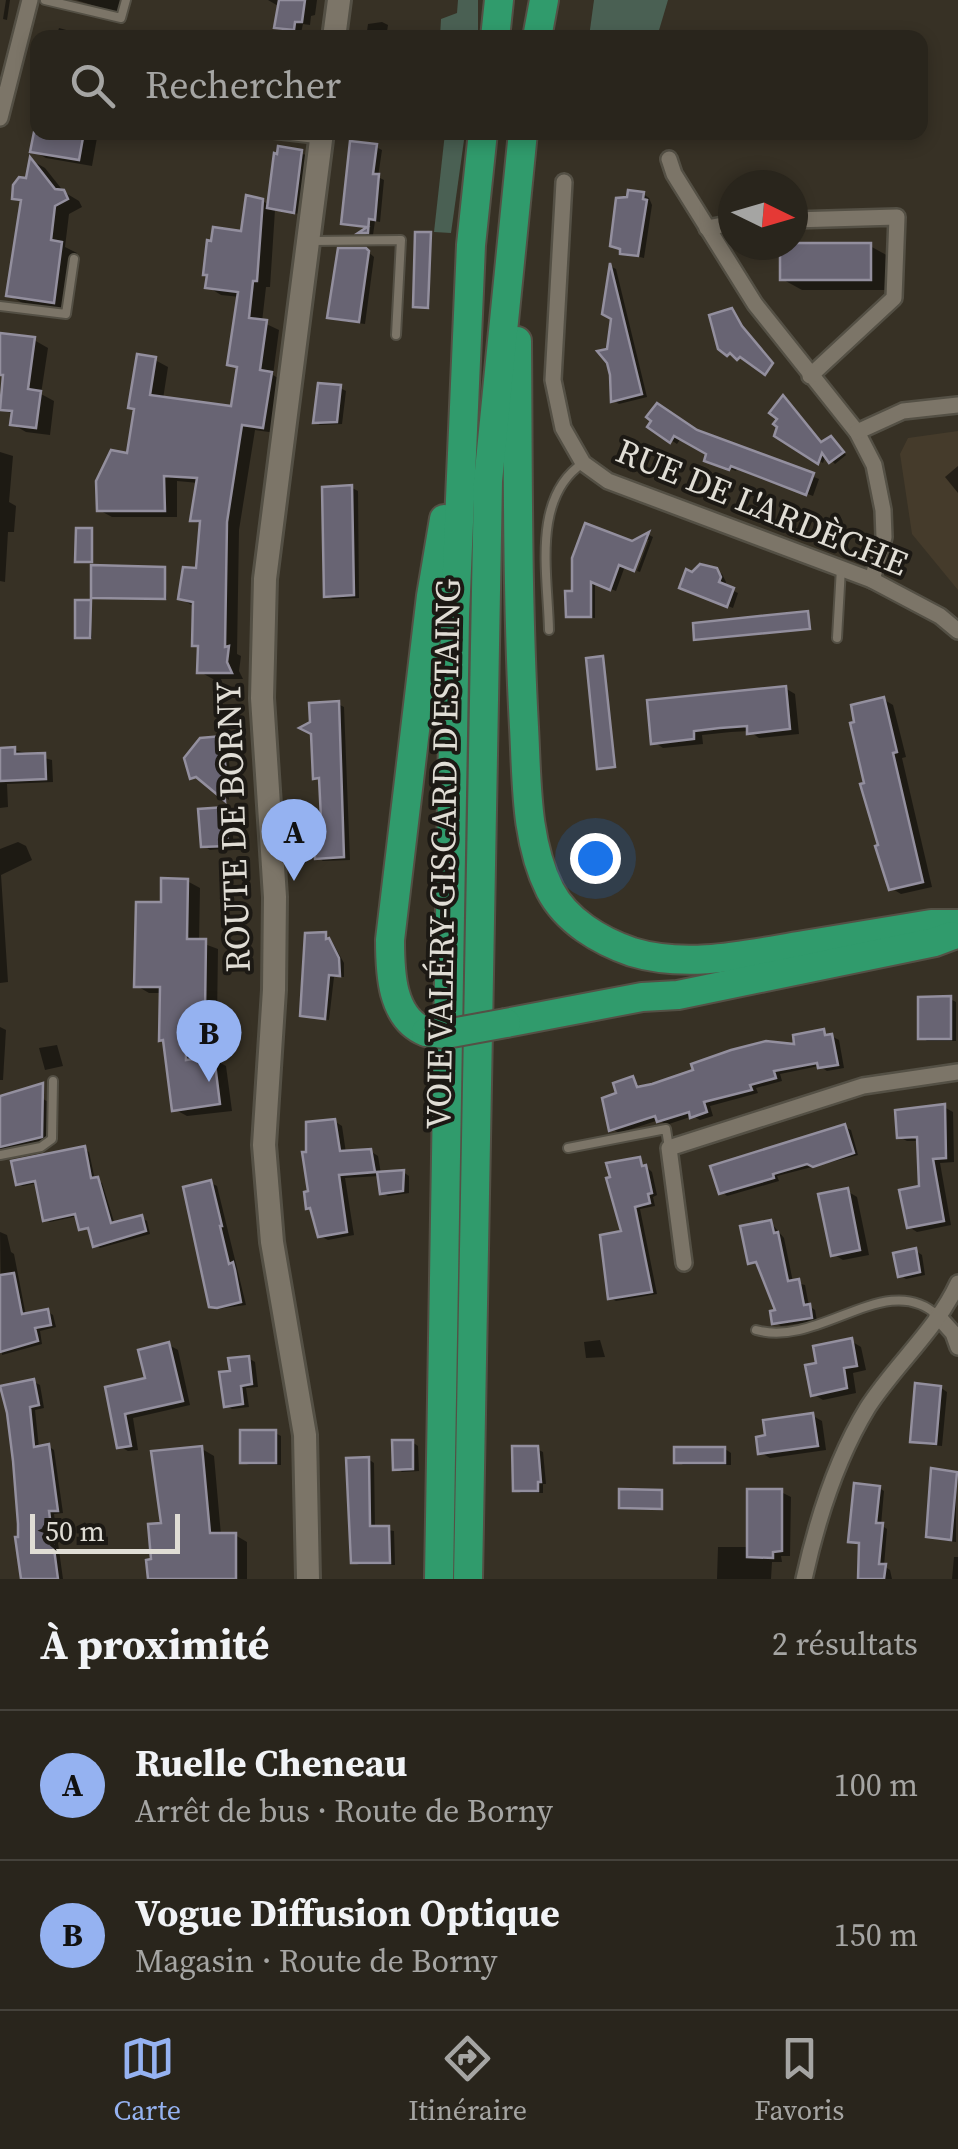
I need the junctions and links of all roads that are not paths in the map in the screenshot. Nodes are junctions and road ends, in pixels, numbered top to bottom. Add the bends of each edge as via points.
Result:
1 (30, 0) edge
2 (45, 0) edge
3 (126, 0) edge
4 (339, 0) edge
5 (500, 0) edge
6 (544, 0) edge
7 (335, 30) edge
8 (496, 30) edge
9 (538, 30) edge
10 (0, 118) edge
11 (320, 140) edge
12 (481, 140) edge
13 (521, 140) edge
14 (669, 159) dead end
15 (564, 182) dead end
16 (515, 200) junction
17 (808, 220) edge
18 (718, 226) edge
19 (707, 228) junction
20 (308, 240) junction
21 (74, 259) dead end
22 (0, 306) edge
23 (396, 335) dead end
24 (810, 376) junction
25 (463, 404) junction
26 (958, 405) edge
27 (857, 432) junction
28 (583, 463) junction
29 (841, 568) junction
30 (872, 580) junction
31 (549, 630) dead end
32 (958, 631) edge
33 (836, 638) dead end
34 (958, 924) edge
35 (958, 933) edge
36 (958, 1072) edge
37 (53, 1081) dead end
38 (568, 1148) dead end
39 (669, 1148) junction
40 (0, 1155) edge
41 (684, 1263) dead end
42 (958, 1283) edge
43 (937, 1315) junction
44 (756, 1330) dead end
45 (958, 1347) edge
46 (308, 1579) edge
47 (439, 1579) edge
48 (468, 1579) edge
49 (804, 1579) edge

1 - 10 street
2 - 3 lane via 121,18
4 - 7 street
5 - 8 highway
6 - 9 highway
11 - 20 street, ROUTE DE BORNY
12 - 25 highway, VOIE VALÉRY-GISCARD D'ESTAING
13 - 16 highway, VOIE VALÉRY-GISCARD D'ESTAING
14 - 19 street
15 - 28 street, RUE DE L'ARDÈCHE via 553,380 563,428
16 - 34 highway via 522,693 532,839 552,894 603,940 670,958 726,957
16 - 48 highway, VOIE VALÉRY-GISCARD D'ESTAING via 488,482
17 - 24 street via 897,217 894,298
18 - 19 street
19 - 24 street
20 - 23 lane via 400,240
20 - 46 street, ROUTE DE BORNY via 262,634 275,897 265,1162 305,1435
21 - 22 lane via 66,314
24 - 27 street
25 - 35 highway, bridge via 431,596 390,940 397,997 416,1028 446,1034 678,995
25 - 47 highway, VOIE VALÉRY-GISCARD D'ESTAING
26 - 27 street via 903,411
27 - 30 street via 874,465 883,510 884,537
28 - 29 street, RUE DE L'ARDÈCHE via 608,481
28 - 31 lane via 570,472 547,512
29 - 30 street, RUE DE L'ARDÈCHE
29 - 33 lane
30 - 32 street, RUE DE L'ARDÈCHE
36 - 39 street via 864,1086
37 - 40 lane via 52,1139
38 - 39 lane via 666,1129
39 - 41 street
42 - 43 street
43 - 44 lane via 923,1302 898,1301 775,1336
43 - 45 street
43 - 49 street via 868,1408 838,1466

